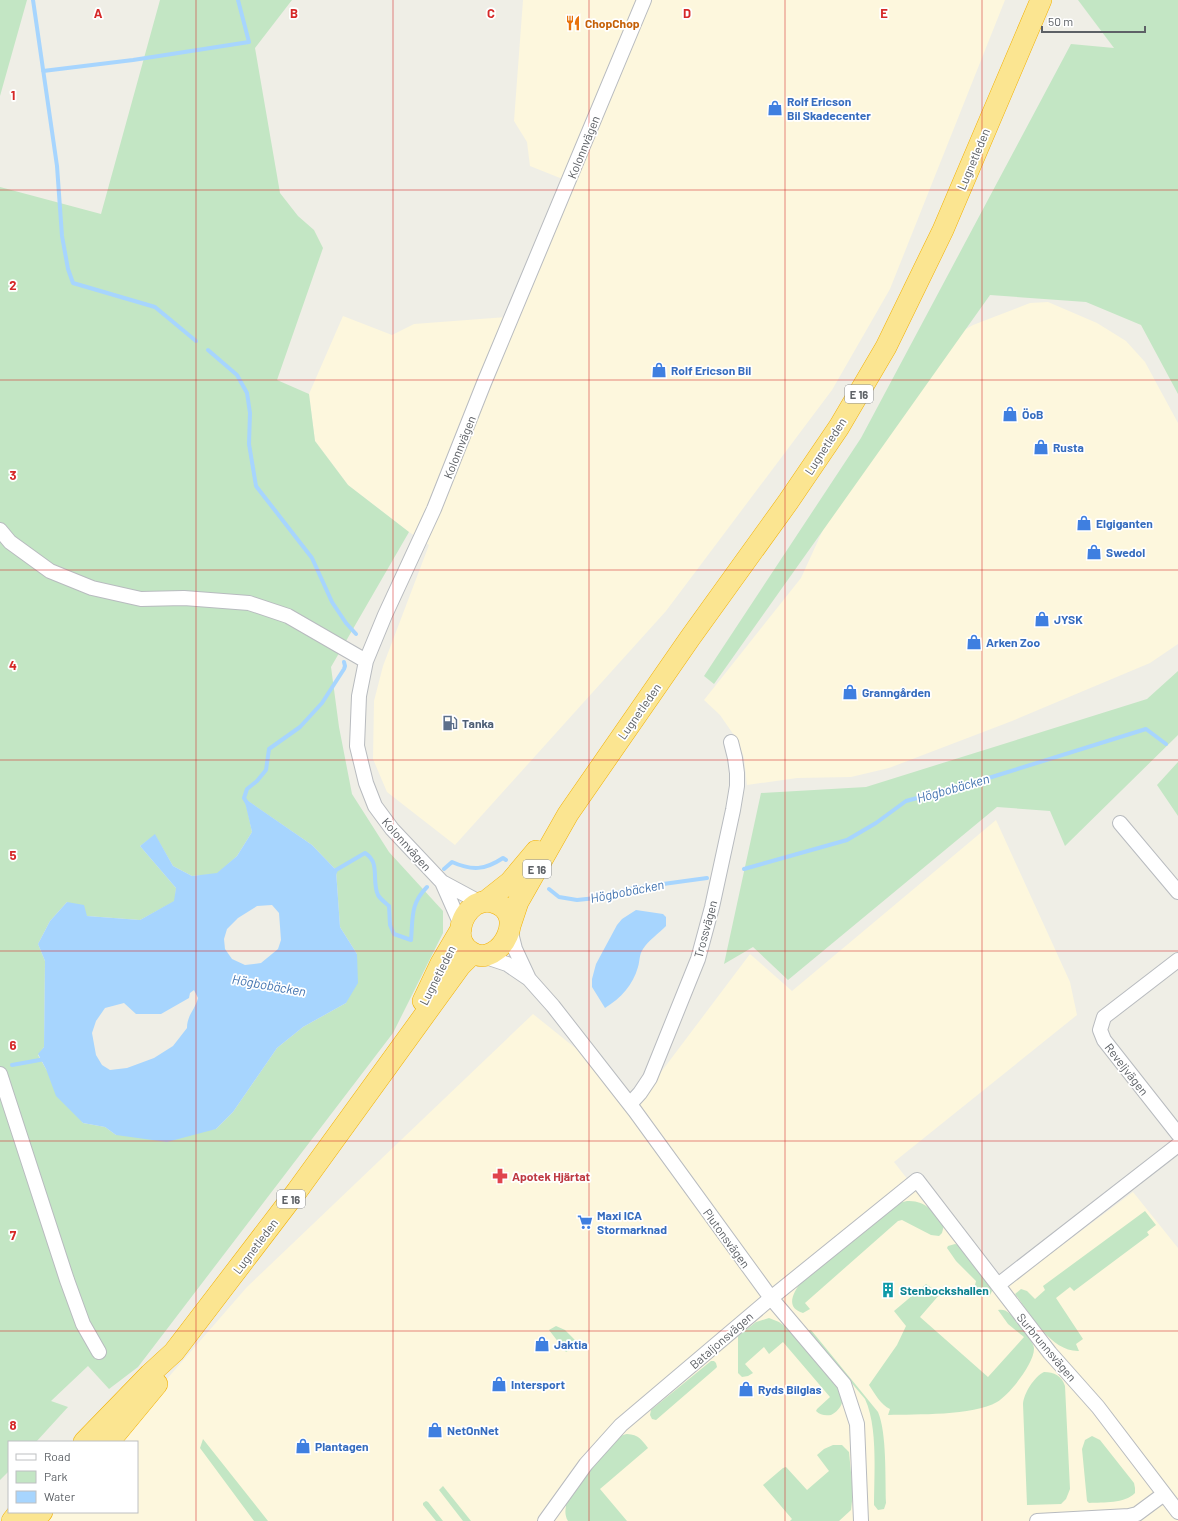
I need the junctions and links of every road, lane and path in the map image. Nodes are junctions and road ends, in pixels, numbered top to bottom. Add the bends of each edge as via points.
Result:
1 (644, 0) edge
2 (1041, 0) edge
3 (0, 530) edge
4 (366, 661) junction
5 (730, 742) dead end
6 (568, 814) junction
7 (1120, 823) dead end
8 (442, 882) junction
9 (1178, 892) edge
10 (484, 902) junction
11 (461, 927) junction
12 (510, 927) junction
13 (477, 954) junction
14 (1178, 960) edge
15 (529, 979) junction
16 (404, 1042) junction
17 (0, 1074) edge
18 (630, 1104) junction
19 (1178, 1134) edge
20 (1178, 1145) edge
21 (917, 1180) joint
22 (998, 1285) junction
23 (771, 1298) junction
24 (99, 1352) dead end
25 (174, 1352) junction
26 (85, 1441) edge
27 (110, 1441) edge
28 (1164, 1494) junction
29 (1178, 1512) edge
30 (18, 1513) edge
31 (41, 1513) edge
32 (553, 1517) edge
33 (12, 1521) edge
34 (32, 1521) edge
35 (861, 1521) edge
36 (1037, 1521) edge

1 - 4 street, Kolonnvägen via 434,509
2 - 6 highway, Lugnetleden / E 16 via 943,230 886,348 839,427 788,502
3 - 4 street via 10,542 50,571 92,588 141,599 184,598 249,603 288,616
4 - 8 street, Kolonnvägen via 359,696 357,734 358,752 366,783 375,806 392,829
5 - 18 street, Trossvägen via 738,773 733,810 698,959 650,1078
6 - 10 highway, Lugnetleden / E 16 via 510,882
6 - 12 highway, Lugnetleden / E 16 via 518,902
7 - 9 street
8 - 10 street, Kolonnvägen
8 - 11 street, Kolonnvägen
10 - 11 highway, E 16 via 469,910
10 - 12 highway via 495,902 503,907 508,913
11 - 13 highway via 462,943 466,949
11 - 16 highway, Lugnetleden / E 16
12 - 13 highway, E 16 via 501,946 488,954
12 - 15 street, Plutonsvägen via 515,949
13 - 15 street, Plutonsvägen via 506,964
13 - 16 highway, Lugnetleden / E 16 via 460,966
14 - 19 street, Reveljvägen via 1104,1017 1100,1030 1104,1040
15 - 18 street, Plutonsvägen
16 - 25 highway, Lugnetleden / E 16 via 297,1191
17 - 24 street via 67,1280 83,1324
18 - 23 street, Plutonsvägen
20 - 22 street
21 - 22 street, Surbrunnsvägen
21 - 23 street, Bataljonsvägen
22 - 28 street, Surbrunnsvägen via 1050,1353 1098,1407
23 - 32 street, Bataljonsvägen via 621,1425 586,1464
23 - 35 street, Plutonsvägen via 844,1384 857,1424
25 - 26 highway, Lugnetleden / E 16
25 - 27 highway, Lugnetleden / E 16 via 152,1391
28 - 29 street, Surbrunnsvägen
28 - 36 street via 1137,1514 1129,1516
30 - 33 highway
31 - 34 highway

